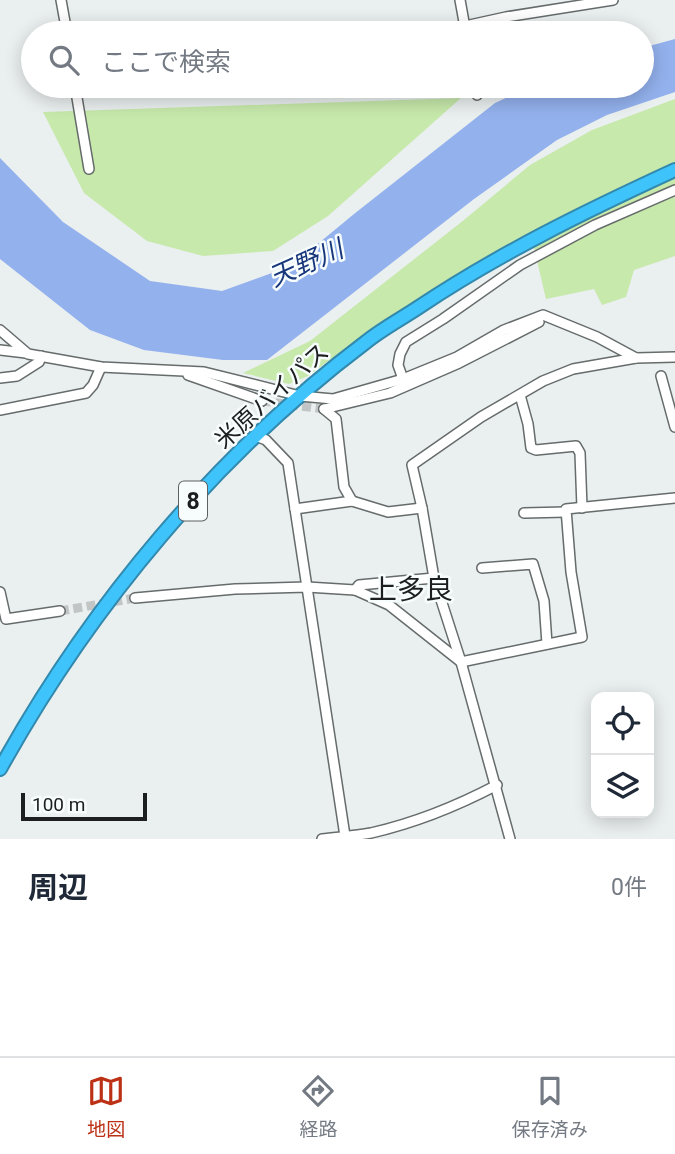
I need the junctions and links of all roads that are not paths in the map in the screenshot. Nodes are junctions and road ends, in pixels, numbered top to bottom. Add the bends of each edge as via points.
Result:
1 (61, 0) edge
2 (460, 0) edge
3 (613, 0) edge
4 (64, 21) edge
5 (464, 21) edge
6 (493, 21) edge
7 (77, 98) edge
8 (89, 169) dead end
9 (675, 170) edge
10 (675, 190) edge
11 (543, 315) junction
12 (0, 330) edge
13 (0, 350) edge
14 (28, 354) junction
15 (41, 356) junction
16 (675, 357) edge
17 (636, 358) junction
18 (101, 367) junction
19 (176, 371) junction
20 (661, 376) dead end
21 (0, 379) edge
22 (403, 379) junction
23 (520, 395) junction
24 (300, 396) junction
25 (262, 401) tunnel mouth
26 (0, 410) edge
27 (675, 428) edge
28 (256, 436) junction
29 (675, 498) edge
30 (352, 500) junction
31 (422, 508) junction
32 (582, 508) junction
33 (295, 509) junction
34 (566, 512) junction
35 (524, 513) dead end
36 (482, 568) dead end
37 (434, 579) junction
38 (307, 587) junction
39 (355, 590) junction
40 (0, 592) edge
41 (135, 598) tunnel mouth
42 (60, 611) tunnel mouth
43 (547, 645) junction
44 (461, 662) junction
45 (0, 769) edge
46 (497, 785) junction
47 (345, 836) junction
48 (322, 839) edge
49 (510, 839) edge

1 - 4 street
2 - 5 street
3 - 6 street
7 - 8 street
9 - 24 highway, 米原バイパス / 8 via 550,229 447,288 366,341
10 - 22 street via 520,265 406,342 398,365
11 - 17 street
11 - 22 street
11 - 30 street via 538,323 390,393 324,409 335,419 344,487
12 - 14 street
13 - 14 street
14 - 15 street
15 - 18 street
15 - 21 street via 17,376
16 - 17 street
17 - 23 street via 573,369
18 - 19 street
18 - 26 street via 86,393
19 - 24 street via 204,372
19 - 25 street
20 - 27 street
22 - 24 street via 333,399
23 - 31 street via 412,465
23 - 32 street via 531,448 576,446 580,453
24 - 28 highway, 米原バイパス / 8
28 - 33 street via 288,463
28 - 45 highway, 米原バイパス / 8 via 202,491 101,611
29 - 32 street
30 - 31 street via 388,512
30 - 33 street
31 - 37 street
32 - 34 street
33 - 38 street
34 - 35 street
34 - 43 street via 570,572 582,637
36 - 43 street via 533,564 544,601
37 - 39 street via 359,585
37 - 44 street
38 - 39 street
38 - 41 street
38 - 47 street
39 - 44 street via 388,605
40 - 42 street via 6,619
43 - 44 street
44 - 46 street
46 - 47 street via 407,823
46 - 49 street
47 - 48 street

